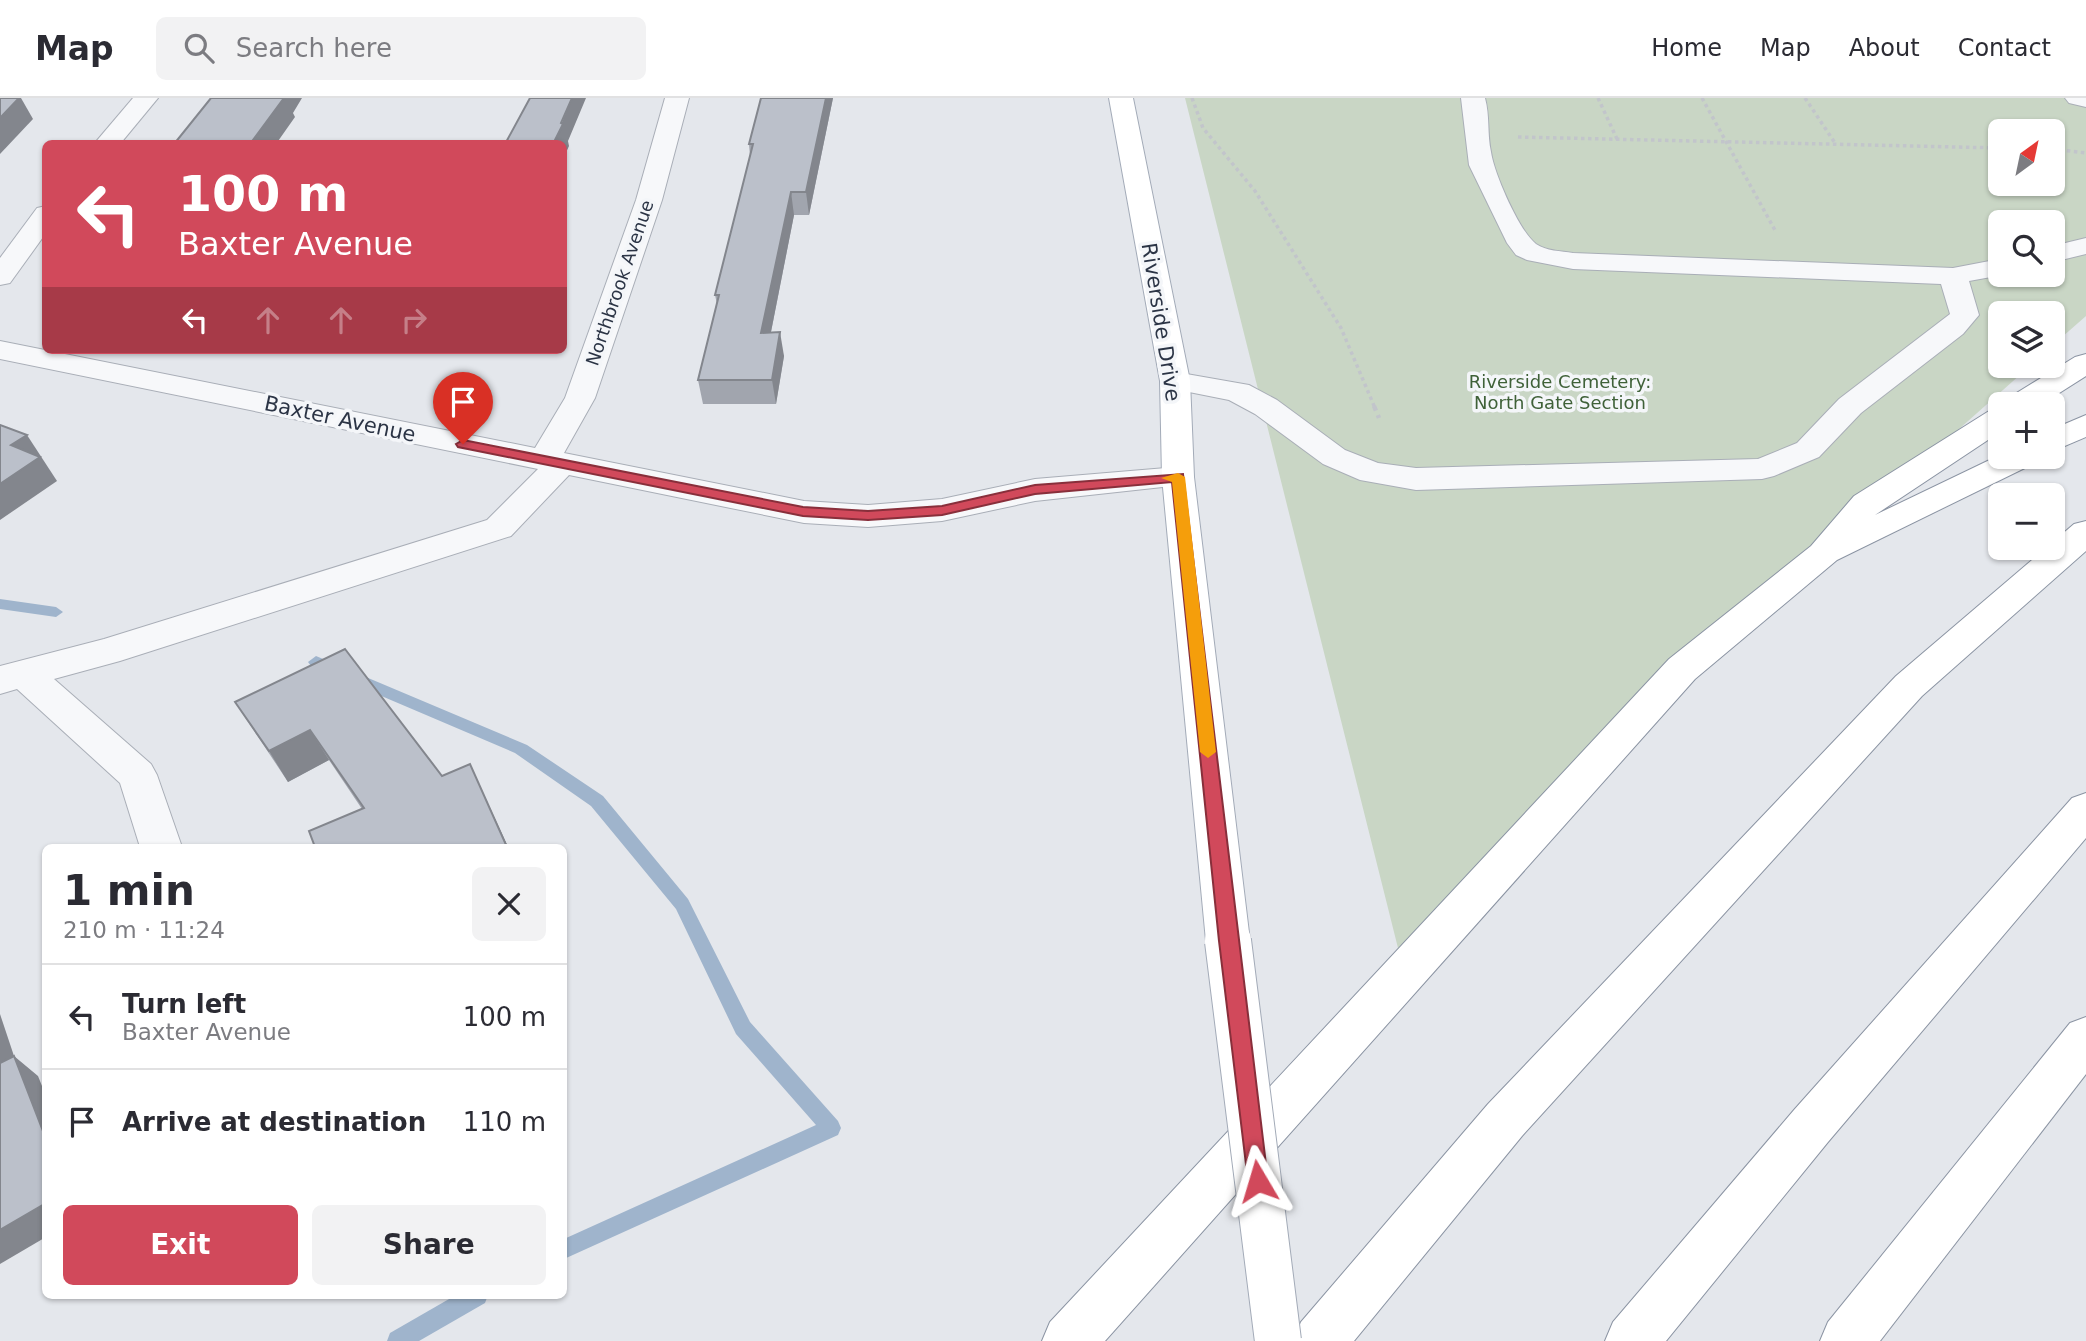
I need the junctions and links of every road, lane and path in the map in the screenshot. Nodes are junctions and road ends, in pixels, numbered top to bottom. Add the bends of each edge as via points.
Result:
1 (146, 98) edge
2 (677, 98) edge
3 (1121, 98) edge
4 (1192, 98) edge
5 (1473, 98) edge
6 (1598, 98) edge
7 (1702, 98) edge
8 (1805, 98) edge
9 (2077, 98) edge
10 (2086, 100) edge
11 (1479, 136) junction
12 (1617, 139) junction
13 (109, 140) edge
14 (1724, 141) junction
15 (1836, 144) junction
16 (1988, 148) edge
17 (2065, 150) edge
18 (2086, 153) edge
19 (42, 219) edge
20 (2086, 246) edge
21 (2065, 251) edge
22 (1988, 269) edge
23 (1798, 272) junction
24 (1953, 276) junction
25 (0, 277) edge
26 (0, 350) edge
27 (2086, 363) edge
28 (1175, 381) junction
29 (2040, 392) edge
30 (1379, 418) dead end
31 (2086, 425) edge
32 (1988, 426) edge
33 (2065, 435) edge
34 (552, 462) junction
35 (1997, 469) edge
36 (1178, 477) junction
37 (2086, 531) edge
38 (1823, 554) junction
39 (12, 677) edge
40 (2086, 808) edge
41 (160, 844) edge
42 (2086, 1038) edge
43 (1069, 1341) edge
44 (1278, 1341) edge
45 (1320, 1341) edge
46 (1632, 1341) edge
47 (1847, 1341) edge

1 - 13 street
2 - 34 street, Northbrook Avenue via 649,200 580,398
3 - 28 main road, Riverside Drive
4 - 30 path via 1203,128 1255,191 1341,328
5 - 11 street
6 - 12 path
7 - 14 path
8 - 15 path
9 - 10 street
11 - 12 path
11 - 23 street via 1479,156 1490,185 1524,248 1573,261
12 - 14 path
14 - 15 path
14 - 23 path
15 - 16 path
17 - 18 path
19 - 25 street
20 - 21 street
22 - 24 street
23 - 24 street
24 - 28 street via 1965,315 1850,406 1808,450 1762,469 1416,479 1372,473 1334,457 1266,407 1238,393
26 - 34 street, Baxter Avenue
27 - 29 main road
28 - 36 main road, Riverside Drive
31 - 33 main road
32 - 38 main road via 1866,504
34 - 36 street, Baxter Avenue via 803,512 868,516 942,510 1035,490
34 - 39 street, Northbrook Avenue via 499,528 107,652
35 - 38 main road
36 - 44 main road, Riverside Drive, bridge via 1228,941
37 - 45 main road via 1909,686 1505,1120
38 - 43 main road via 1682,669
39 - 41 street via 137,775
40 - 46 main road
42 - 47 main road

